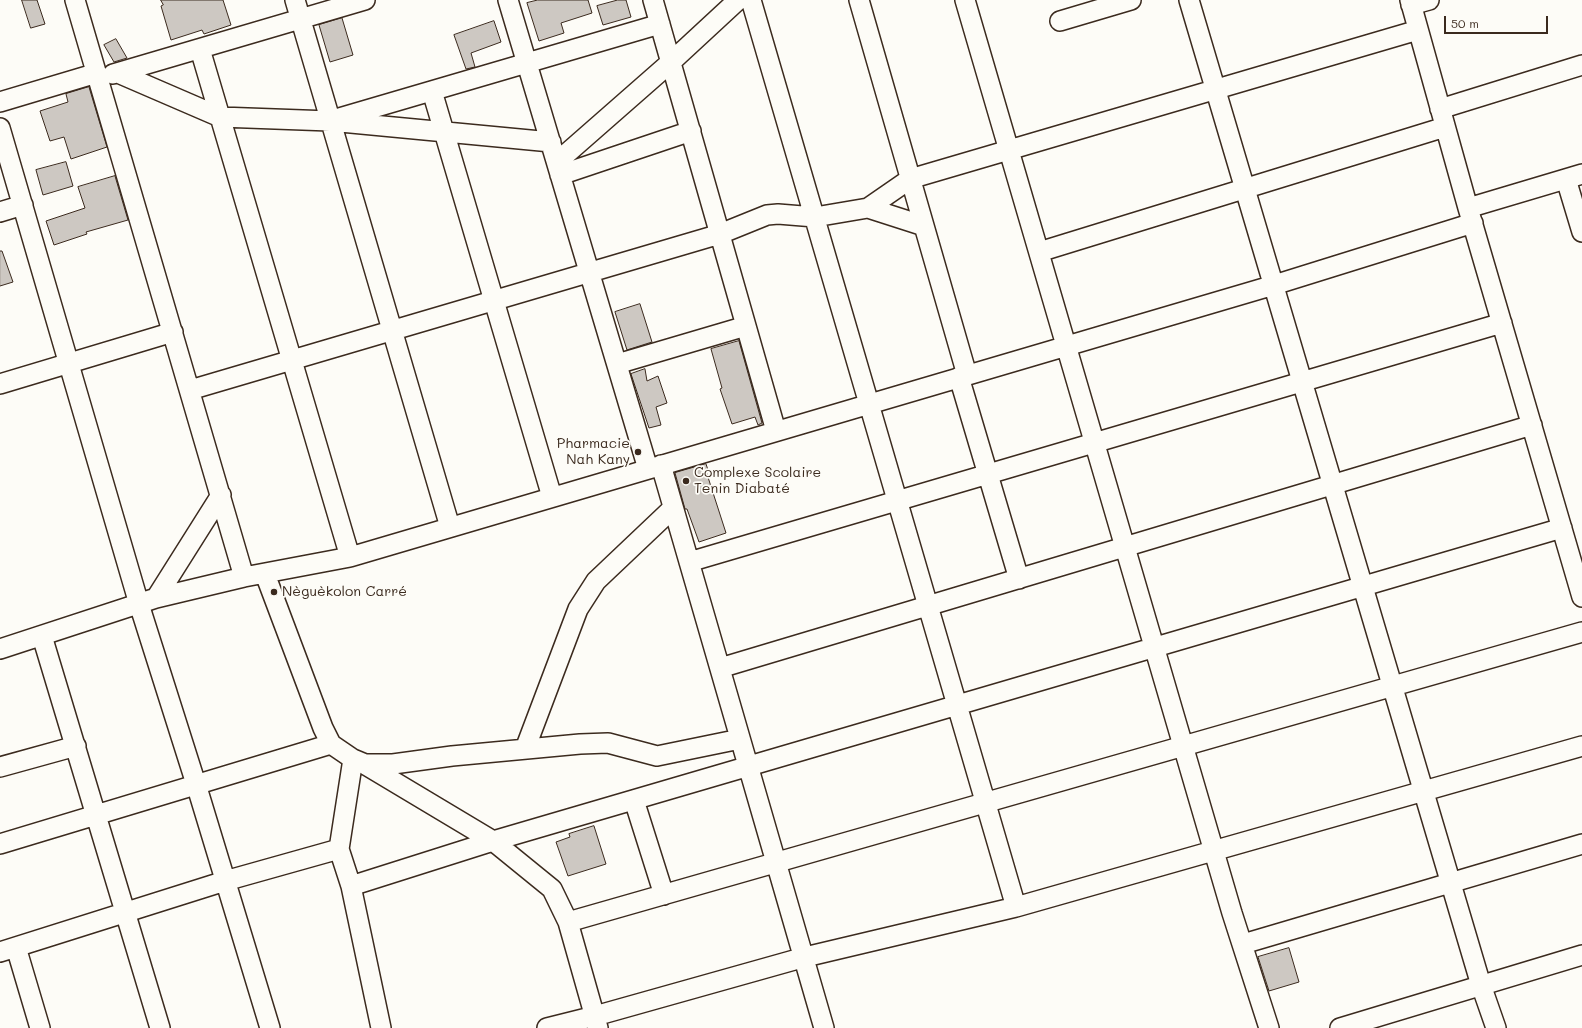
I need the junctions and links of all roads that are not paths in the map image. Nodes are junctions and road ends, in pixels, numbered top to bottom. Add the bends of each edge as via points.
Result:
1 (76, 0) edge
2 (294, 0) edge
3 (365, 0) edge
4 (508, 0) edge
5 (653, 0) edge
6 (738, 0) edge
7 (752, 0) edge
8 (858, 0) edge
9 (965, 0) edge
10 (1131, 0) edge
11 (1189, 0) edge
12 (1416, 2) edge
13 (300, 19) junction
14 (1060, 21) dead end
15 (660, 24) junction
16 (1418, 30) junction
17 (200, 49) junction
18 (671, 62) junction
19 (527, 63) junction
20 (1582, 65) edge
21 (118, 73) junction
22 (98, 76) junction
23 (1216, 89) junction
24 (432, 91) junction
25 (0, 102) edge
26 (1440, 109) junction
27 (220, 117) junction
28 (330, 121) junction
29 (1445, 127) junction
30 (0, 128) edge
31 (690, 131) junction
32 (444, 132) junction
33 (551, 142) junction
34 (1009, 150) junction
35 (558, 168) junction
36 (1574, 176) edge
37 (910, 179) junction
38 (1245, 188) junction
39 (23, 205) junction
40 (868, 208) junction
41 (0, 212) edge
42 (1470, 216) junction
43 (815, 217) junction
44 (924, 226) junction
45 (1582, 232) edge
46 (720, 234) junction
47 (1039, 252) junction
48 (589, 273) junction
49 (1274, 285) junction
50 (494, 301) junction
51 (1502, 323) junction
52 (746, 326) junction
53 (392, 330) junction
54 (173, 332) junction
55 (1066, 345) junction
56 (292, 360) junction
57 (70, 363) junction
58 (616, 364) junction
59 (963, 376) junction
60 (1302, 382) junction
61 (0, 383) edge
62 (190, 390) junction
63 (869, 403) junction
64 (1532, 425) junction
65 (776, 431) junction
66 (1095, 443) junction
67 (654, 467) junction
68 (988, 474) junction
69 (1333, 485) junction
70 (221, 495) junction
71 (552, 497) junction
72 (898, 501) junction
73 (673, 508) junction
74 (450, 527) junction
75 (1562, 528) junction
76 (1125, 547) junction
77 (350, 556) junction
78 (689, 562) junction
79 (265, 574) junction
80 (244, 577) junction
81 (1019, 579) junction
82 (1363, 586) junction
83 (1582, 597) edge
84 (156, 598) junction
85 (139, 604) junction
86 (928, 606) junction
87 (1582, 632) edge
88 (42, 636) junction
89 (1155, 647) junction
90 (0, 649) edge
91 (720, 668) junction
92 (1393, 686) junction
93 (957, 705) junction
94 (740, 739) junction
95 (331, 744) junction
96 (76, 746) junction
97 (1184, 746) junction
98 (1582, 746) edge
99 (525, 749) junction
100 (359, 762) junction
101 (748, 766) junction
102 (0, 767) edge
103 (196, 784) junction
104 (1424, 791) junction
105 (634, 800) junction
106 (986, 802) junction
107 (96, 815) junction
108 (493, 841) junction
109 (0, 844) edge
110 (1582, 844) edge
111 (340, 849) junction
112 (1214, 851) junction
113 (776, 862) junction
114 (225, 881) junction
115 (1451, 883) junction
116 (351, 886) junction
117 (664, 895) junction
118 (1016, 907) junction
119 (125, 913) junction
120 (568, 922) junction
121 (1242, 944) junction
122 (8, 949) edge
123 (1582, 955) edge
124 (804, 957) junction
125 (1481, 985) junction
126 (597, 1022) edge
127 (40, 1028) edge
128 (160, 1028) edge
129 (270, 1028) edge
130 (381, 1028) edge
131 (547, 1028) edge
132 (824, 1028) edge
133 (1268, 1028) edge
134 (1340, 1028) edge
135 (1496, 1028) edge

1 - 22 street
2 - 13 street
3 - 13 street
4 - 19 street
5 - 15 street
6 - 18 street
7 - 43 street
8 - 37 street
9 - 34 street
10 - 14 street
11 - 23 street
12 - 16 street
13 - 17 street
13 - 28 street
15 - 18 street
15 - 19 street
16 - 23 street
16 - 26 street
17 - 21 street
17 - 27 street
18 - 31 street
18 - 35 street
19 - 24 street
19 - 33 street
20 - 26 street
21 - 22 street
21 - 27 street
22 - 25 street
22 - 54 street
23 - 34 street
23 - 38 street
24 - 28 street
24 - 32 street
26 - 29 street
27 - 28 street
27 - 56 street
28 - 32 street
28 - 53 street
29 - 38 street
29 - 42 street
30 - 39 street
31 - 35 street
31 - 46 street
32 - 33 street
32 - 50 street
33 - 35 street
34 - 37 street
34 - 47 street
35 - 48 street
36 - 42 street
36 - 45 street
37 - 40 street
37 - 44 street
38 - 47 street
38 - 49 street
39 - 41 street
39 - 57 street
40 - 43 street
40 - 44 street
42 - 49 street
42 - 51 street
43 - 46 street via 767,215
43 - 63 street
44 - 59 street
46 - 48 street
46 - 52 street
47 - 55 street
48 - 50 street
48 - 58 street
49 - 55 street
49 - 60 street
50 - 53 street
50 - 71 street
51 - 60 street
51 - 64 street
52 - 58 street
52 - 65 street
53 - 56 street
53 - 74 street
54 - 57 street
54 - 62 street
55 - 59 street
55 - 66 street
56 - 62 street
56 - 77 street
57 - 61 street
57 - 85 street
58 - 67 street
59 - 63 street
59 - 68 street
60 - 66 street
60 - 69 street
62 - 70 street
63 - 65 street
63 - 72 street
64 - 69 street
64 - 75 street
65 - 67 street
66 - 68 street
66 - 76 street
67 - 71 street
67 - 73 street
68 - 72 street
68 - 81 street
69 - 76 street
69 - 82 street
70 - 80 street
70 - 84 street
71 - 74 street
72 - 78 street
72 - 86 street
73 - 78 street
73 - 99 street via 596,581 578,609
74 - 77 street
75 - 82 street
75 - 83 street
76 - 81 street
76 - 89 street
77 - 79 street
78 - 91 street
79 - 80 street
79 - 95 street
80 - 84 street
81 - 86 street
82 - 89 street
82 - 92 street
84 - 85 street
85 - 88 street
85 - 103 street
86 - 91 street
86 - 93 street
87 - 92 street
88 - 90 street
88 - 96 street
89 - 93 street
89 - 97 street
91 - 94 street
92 - 97 street
92 - 104 street
93 - 101 street
93 - 106 street
94 - 99 street via 657,756 608,743
94 - 101 street
95 - 100 street
95 - 103 street
96 - 102 street
96 - 107 street
97 - 106 street
97 - 112 street
98 - 104 street
99 - 100 street via 393,764
100 - 108 street
100 - 111 street
101 - 105 street
101 - 113 street
103 - 107 street
103 - 114 street
104 - 112 street
104 - 115 street
105 - 108 street
105 - 117 street
106 - 113 street
106 - 118 street
107 - 109 street
107 - 119 street
108 - 116 street
108 - 120 street via 552,889
110 - 115 street
111 - 114 street
111 - 116 street
112 - 118 street
112 - 121 street
113 - 117 street
113 - 124 street
114 - 119 street
114 - 129 street
115 - 121 street
115 - 125 street
116 - 130 street
117 - 120 street
118 - 124 street
119 - 122 street
119 - 128 street
120 - 126 street
121 - 133 street
122 - 127 street
123 - 125 street
124 - 126 street
124 - 132 street
125 - 134 street
125 - 135 street
126 - 131 street

